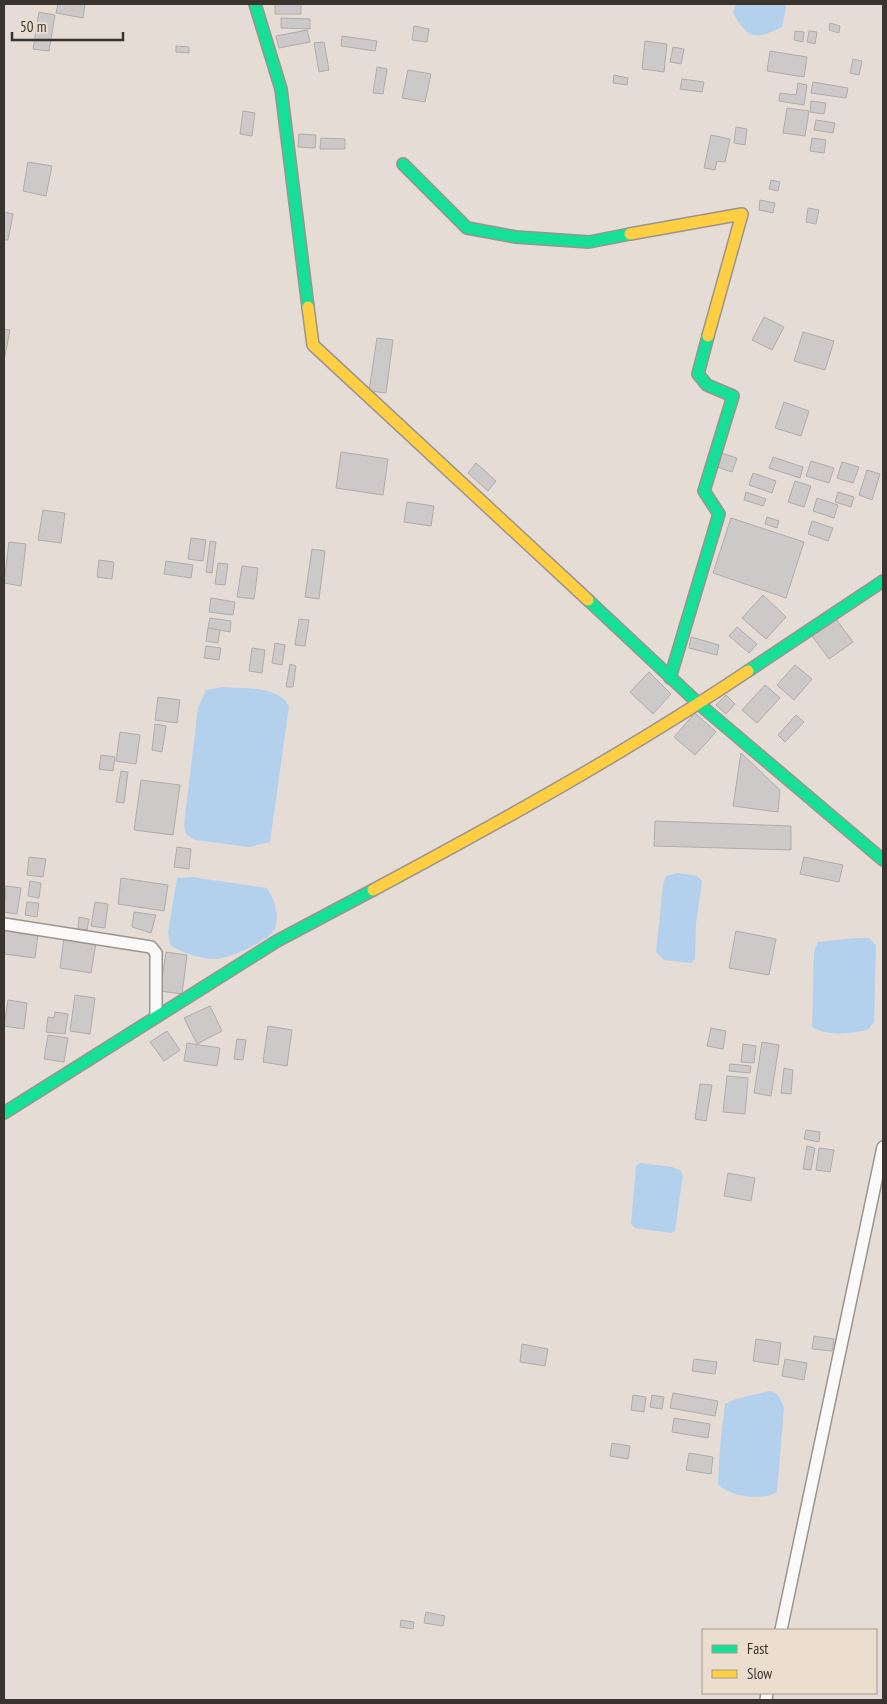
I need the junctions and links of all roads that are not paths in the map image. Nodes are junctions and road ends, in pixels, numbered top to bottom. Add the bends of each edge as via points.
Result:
1 (255, 4) edge
2 (404, 164) dead end
3 (883, 581) edge
4 (670, 678) junction
5 (699, 704) junction
6 (883, 860) edge
7 (4, 924) edge
8 (156, 1017) junction
9 (4, 1113) edge
10 (883, 1147) edge
11 (781, 1629) edge

1 - 4 street via 281,89 313,345
2 - 4 street via 467,228 516,237 589,242 742,214 698,374 707,385 732,396 704,491 719,514
3 - 5 street
4 - 5 street
5 - 6 street
5 - 8 street via 490,827 277,941
7 - 8 street via 151,947 156,953
8 - 9 street
10 - 11 street

